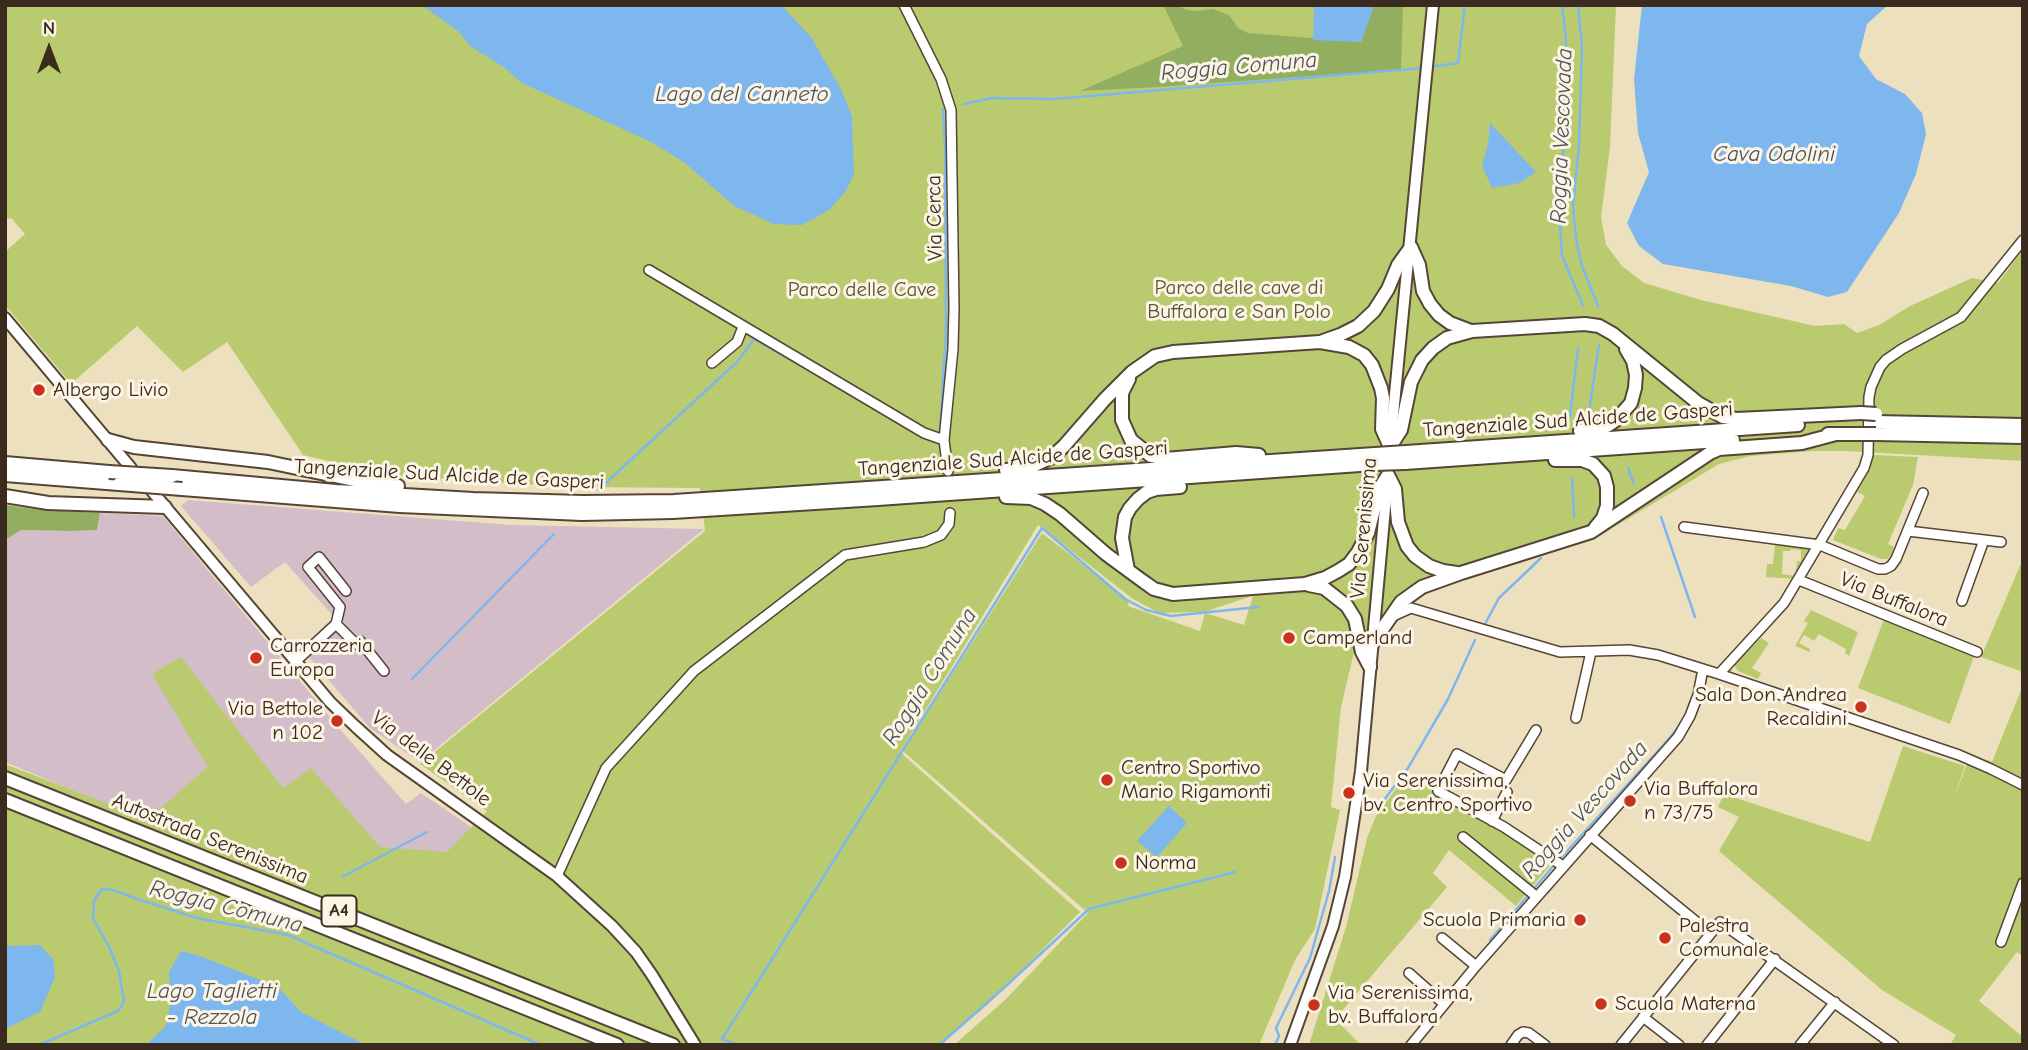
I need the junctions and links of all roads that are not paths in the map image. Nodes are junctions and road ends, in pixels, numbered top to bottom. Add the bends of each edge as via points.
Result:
1 (904, 5) edge
2 (1433, 5) edge
3 (2023, 240) edge
4 (1411, 247) junction
5 (649, 270) dead end
6 (5, 318) edge
7 (743, 327) junction
8 (1472, 331) junction
9 (1320, 342) junction
10 (1623, 342) junction
11 (712, 363) dead end
12 (1132, 372) junction
13 (1861, 423) junction
14 (1876, 423) junction
15 (2023, 425) edge
16 (1836, 434) junction
17 (2023, 437) edge
18 (108, 440) junction
19 (944, 440) junction
20 (1490, 446) junction
21 (1390, 447) junction
22 (1405, 457) junction
23 (1375, 459) junction
24 (1280, 460) junction
25 (1443, 461) junction
26 (5, 463) edge
27 (131, 468) dead end
28 (948, 471) dead end
29 (1267, 472) junction
30 (5, 475) edge
31 (1388, 475) junction
32 (930, 484) junction
33 (152, 491) dead end
34 (1923, 493) dead end
35 (5, 496) edge
36 (922, 496) junction
37 (473, 499) junction
38 (165, 507) junction
39 (950, 513) dead end
40 (1684, 527) dead end
41 (1908, 531) junction
42 (1591, 532) junction
43 (1984, 540) junction
44 (2001, 542) dead end
45 (1820, 545) junction
46 (1128, 570) junction
47 (1461, 573) junction
48 (1799, 580) junction
49 (1305, 584) junction
50 (346, 591) dead end
51 (1962, 601) dead end
52 (1390, 618) junction
53 (336, 624) junction
54 (1372, 644) junction
55 (1591, 652) junction
56 (1977, 652) dead end
57 (296, 661) junction
58 (1370, 667) junction
59 (1703, 669) junction
60 (384, 671) dead end
61 (1719, 674) junction
62 (1576, 718) dead end
63 (1536, 730) dead end
64 (5, 778) edge
65 (2023, 785) edge
66 (1507, 792) dead end
67 (5, 800) edge
68 (1492, 821) junction
69 (1590, 835) junction
70 (1463, 837) dead end
71 (1563, 866) junction
72 (557, 876) junction
73 (2023, 883) edge
74 (1536, 897) junction
75 (1710, 933) junction
76 (1442, 938) dead end
77 (2001, 942) dead end
78 (1775, 959) junction
79 (1476, 966) junction
80 (1409, 973) dead end
81 (1835, 1002) junction
82 (1444, 1004) junction
83 (1643, 1017) junction
84 (617, 1045) edge
85 (673, 1045) edge
86 (695, 1045) edge
87 (1290, 1045) edge
88 (1411, 1045) edge
89 (1511, 1045) edge
90 (1545, 1045) edge
91 (1621, 1045) edge
92 (1679, 1045) edge
93 (1707, 1045) edge
94 (1800, 1045) edge
95 (1894, 1045) edge

1 - 19 street, Via Cerca via 941,79 951,110 954,308
2 - 4 main road, Via Serenissima
3 - 45 street via 1966,312 1894,354 1880,368 1869,397 1867,462
4 - 8 highway via 1430,304 1450,323
4 - 9 highway via 1374,311 1357,326
4 - 21 main road, Via Serenissima
5 - 7 street
6 - 18 main road
7 - 11 street via 737,342
7 - 19 street via 924,433
8 - 10 highway via 1585,324 1599,326
8 - 21 highway via 1447,338 1422,360 1411,382 1401,430
9 - 12 highway via 1173,352 1156,356
9 - 21 highway via 1349,347 1372,365 1383,398 1382,429
10 - 13 highway via 1698,403 1723,416
10 - 20 highway via 1633,361 1635,388 1630,404 1616,420 1590,430 1521,435
12 - 24 highway via 1122,393 1122,420 1131,440 1144,452 1165,459 1236,453
12 - 32 highway via 1064,446 1040,464 957,474
13 - 14 highway, Tangenziale Sud Alcide de Gasperi
13 - 16 highway, Tangenziale Sud Alcide de Gasperi
13 - 20 highway, Tangenziale Sud Alcide de Gasperi
14 - 15 highway, Tangenziale Sud Alcide de Gasperi
14 - 17 highway, Tangenziale Sud Alcide de Gasperi
16 - 25 highway, Tangenziale Sud Alcide de Gasperi
16 - 42 highway via 1802,443 1719,449
18 - 27 main road
18 - 37 highway via 268,462 382,485 449,489
19 - 28 street, Via Cerca
20 - 22 highway, Tangenziale Sud Alcide de Gasperi
21 - 31 main road, Via Serenissima
22 - 23 highway, Tangenziale Sud Alcide de Gasperi, bridge
22 - 25 highway, Tangenziale Sud Alcide de Gasperi
23 - 24 highway, Tangenziale Sud Alcide de Gasperi
23 - 29 highway, Tangenziale Sud Alcide de Gasperi
24 - 32 highway, Tangenziale Sud Alcide de Gasperi
25 - 42 highway via 1478,465 1567,459 1593,464 1604,477 1608,497 1603,518
26 - 37 highway, Tangenziale Sud Alcide de Gasperi, bridge
29 - 36 highway, Tangenziale Sud Alcide de Gasperi
29 - 46 highway via 1239,482 1156,489 1138,499 1123,527
30 - 36 highway, Tangenziale Sud Alcide de Gasperi, bridge via 400,506 582,514
31 - 47 highway via 1407,546 1429,566
31 - 49 highway via 1354,558 1338,572
31 - 54 main road, Via Serenissima
32 - 37 highway, Tangenziale Sud Alcide de Gasperi via 674,501
33 - 38 main road, Via delle Bettole
34 - 41 street, Via Buffalora
35 - 38 highway
36 - 46 highway via 948,500 1031,498 1060,514
38 - 57 main road, Via delle Bettole
39 - 72 street via 941,535 925,542 845,555 694,671 606,768
40 - 45 street
41 - 43 street
41 - 45 street, Via Buffalora via 1896,559 1885,569
42 - 47 highway
43 - 44 street
43 - 51 street
45 - 48 street
46 - 49 highway via 1154,589 1173,594
47 - 52 highway via 1422,587 1401,602
48 - 56 street, Via Buffalora
48 - 61 street via 1771,619
49 - 58 highway via 1324,588 1347,606
50 - 53 street via 319,557 308,567 340,607
52 - 54 highway
52 - 55 street via 1411,608 1539,647
53 - 57 street
53 - 60 street via 356,645 360,641
54 - 58 main road, Via Serenissima
55 - 59 street via 1629,650
55 - 62 street
57 - 72 main road, Via delle Bettole via 330,702 387,755
58 - 87 main road, Via Serenissima via 1345,877
59 - 61 street
59 - 69 street via 1698,695 1678,737
61 - 65 street via 1959,755
63 - 68 street via 1506,780 1457,754 1438,791
64 - 85 highway, Autostrada Serenissima / A4
66 - 68 street
67 - 84 highway, Autostrada Serenissima / A4
68 - 71 street
69 - 71 street
69 - 75 street
70 - 74 street
71 - 74 street
72 - 86 main road, Via delle Bettole via 636,952
73 - 77 street
74 - 79 street
75 - 78 street via 1720,922
75 - 83 street
76 - 79 street
78 - 81 street
78 - 93 street
79 - 82 street
80 - 82 street
81 - 94 street
81 - 95 street
82 - 88 street
83 - 91 street
83 - 92 street
89 - 90 street via 1523,1032

